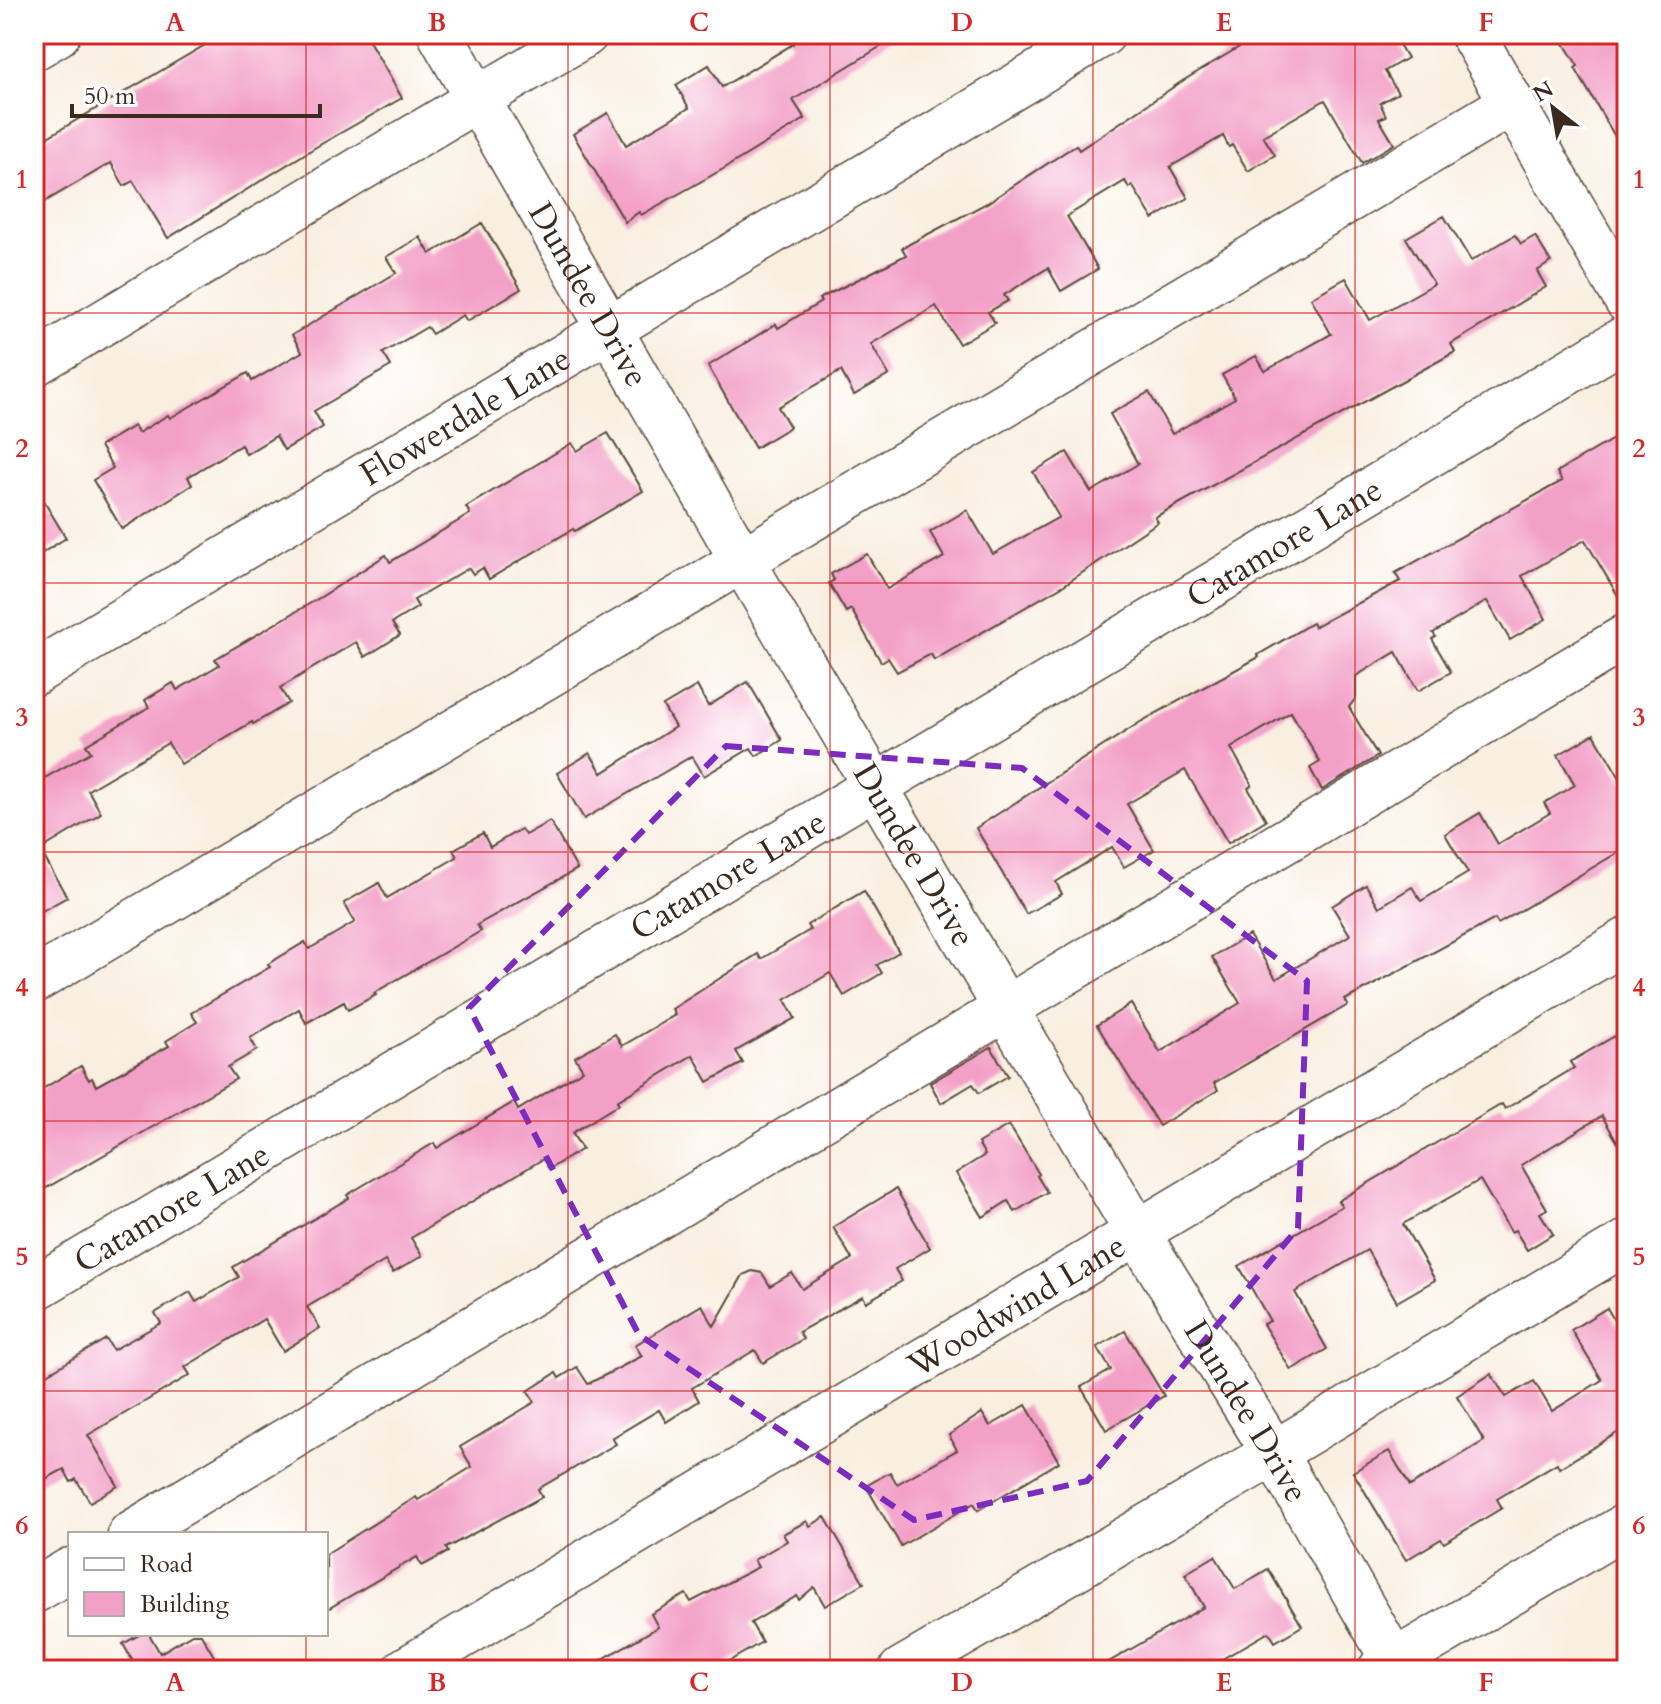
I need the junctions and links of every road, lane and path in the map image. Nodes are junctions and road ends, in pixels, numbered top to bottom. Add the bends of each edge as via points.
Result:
1 (58, 34) edge
2 (440, 34) edge
3 (586, 34) edge
4 (1103, 34) edge
5 (1472, 34) edge
6 (34, 48) edge
7 (477, 99) junction
8 (1512, 103) junction
9 (1627, 301) edge
10 (610, 328) junction
11 (1627, 337) edge
12 (34, 364) edge
13 (742, 560) junction
14 (1627, 636) edge
15 (34, 673) edge
16 (875, 786) junction
17 (1627, 940) edge
18 (34, 981) edge
19 (1007, 1010) junction
20 (1137, 1232) junction
21 (1627, 1242) edge
22 (34, 1289) edge
23 (1274, 1453) junction
24 (1627, 1525) edge
25 (133, 1532) edge
26 (68, 1571) edge
27 (34, 1591) edge
28 (1391, 1667) edge
29 (405, 1670) edge
30 (901, 1670) edge

1 - 6 street
2 - 7 street, Dundee Drive
3 - 7 street
4 - 10 street, Flowerdale Lane
5 - 8 street
7 - 10 street, Dundee Drive
7 - 12 street
8 - 9 street
8 - 13 street
10 - 13 street, Dundee Drive
10 - 15 street, Flowerdale Lane
11 - 16 street, Catamore Lane
13 - 16 street, Dundee Drive
13 - 18 street
14 - 19 street
16 - 19 street, Dundee Drive
16 - 22 street, Catamore Lane
17 - 20 street, Woodwind Lane
19 - 20 street, Dundee Drive
19 - 25 street
20 - 23 street, Dundee Drive
20 - 29 street, Woodwind Lane
21 - 23 street
23 - 28 street, Dundee Drive
23 - 30 street
24 - 28 street
26 - 27 street

